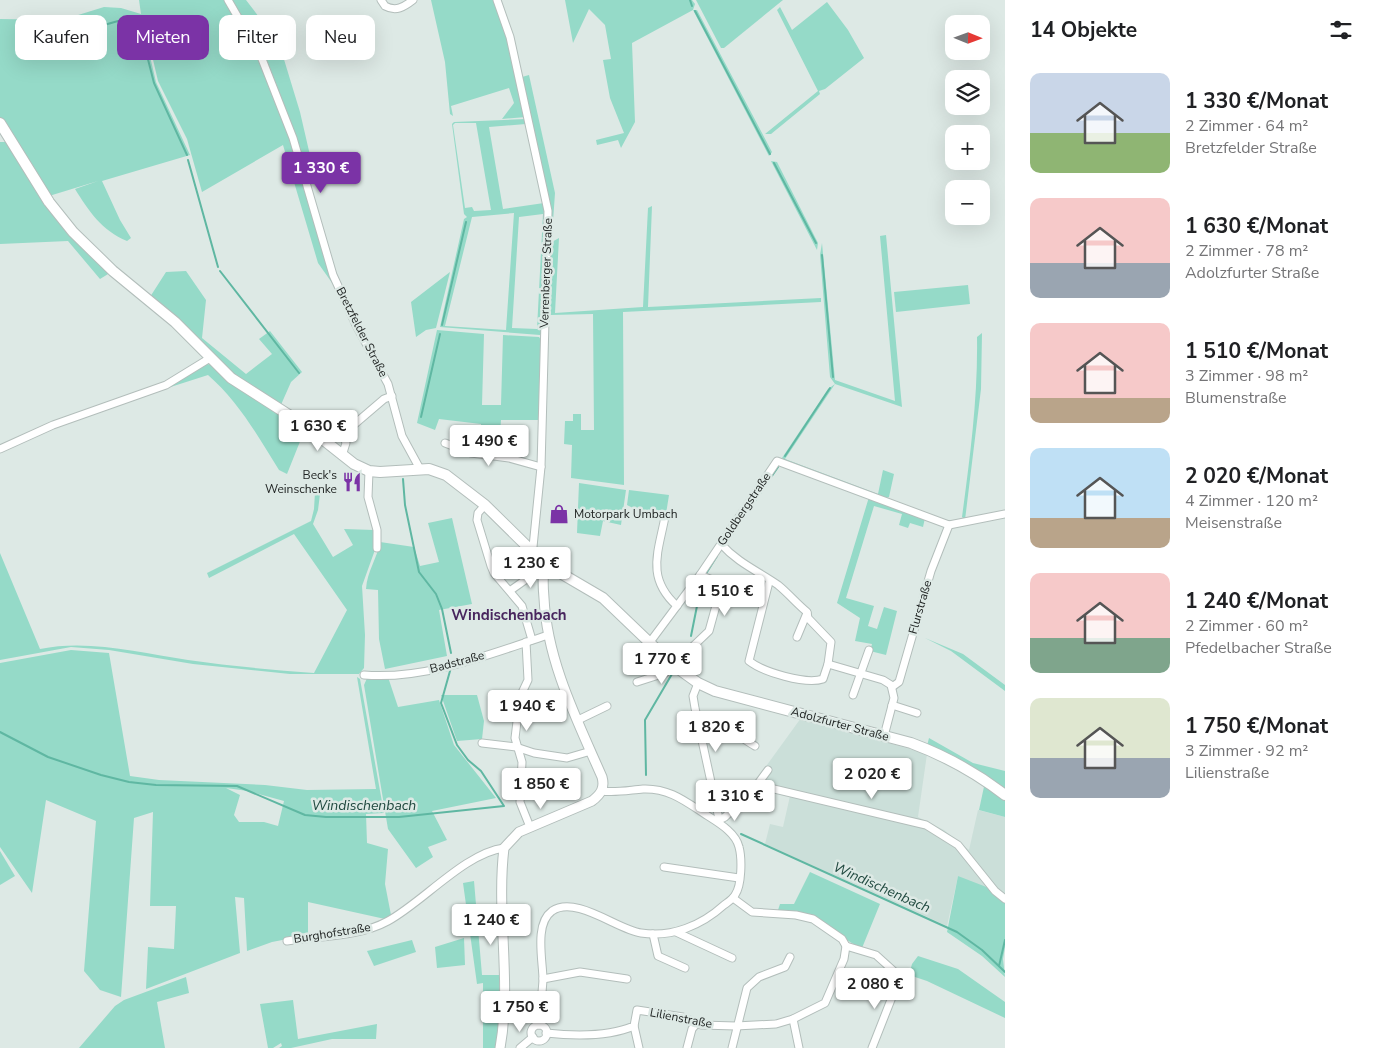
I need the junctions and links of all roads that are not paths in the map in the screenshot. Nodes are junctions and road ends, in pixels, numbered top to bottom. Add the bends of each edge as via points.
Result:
1 (228, 0) edge
2 (381, 0) edge
3 (413, 0) edge
4 (497, 0) edge
5 (0, 123) edge
6 (210, 358) junction
7 (392, 396) junction
8 (445, 443) dead end
9 (0, 449) edge
10 (342, 456) junction
11 (541, 467) junction
12 (420, 469) junction
13 (369, 471) junction
14 (485, 505) junction
15 (1005, 514) edge
16 (665, 517) dead end
17 (949, 525) junction
18 (721, 544) junction
19 (378, 548) dead end
20 (530, 551) junction
21 (544, 568) junction
22 (700, 575) junction
23 (769, 582) junction
24 (510, 590) junction
25 (677, 606) junction
26 (807, 612) junction
27 (548, 635) junction
28 (797, 636) dead end
29 (529, 641) junction
30 (650, 642) junction
31 (869, 650) dead end
32 (828, 664) junction
33 (673, 665) junction
34 (364, 674) dead end
35 (862, 674) junction
36 (637, 682) dead end
37 (698, 683) junction
38 (892, 687) junction
39 (853, 695) dead end
40 (892, 705) junction
41 (607, 706) dead end
42 (917, 713) dead end
43 (578, 720) junction
44 (698, 721) junction
45 (884, 736) junction
46 (482, 743) dead end
47 (755, 746) dead end
48 (516, 747) junction
49 (591, 751) junction
50 (768, 770) dead end
51 (757, 785) junction
52 (602, 791) junction
53 (1005, 795) edge
54 (718, 820) junction
55 (530, 827) junction
56 (504, 848) junction
57 (664, 867) dead end
58 (739, 878) junction
59 (733, 898) junction
60 (1005, 899) edge
61 (676, 932) junction
62 (653, 934) junction
63 (287, 940) dead end
64 (846, 946) junction
65 (790, 957) dead end
66 (732, 958) dead end
67 (685, 968) dead end
68 (897, 974) junction
69 (909, 977) dead end
70 (543, 979) junction
71 (627, 979) dead end
72 (793, 1019) junction
73 (697, 1024) junction
74 (539, 1025) junction
75 (634, 1026) junction
76 (736, 1026) junction
77 (546, 1033) junction
78 (533, 1037) junction
79 (500, 1048) edge
80 (520, 1048) edge
81 (639, 1048) edge
82 (687, 1048) edge
83 (732, 1048) edge
84 (799, 1048) edge
85 (872, 1048) edge

1 - 7 street, Bretzfelder Straße via 262,59 293,138 333,275
2 - 3 street via 385,6 395,9
4 - 11 street, Verrenberger Straße via 510,37 548,210
5 - 6 main road, Adolzfurter Straße via 44,194 73,232 113,271 175,322
6 - 9 street via 166,386 52,425
6 - 10 main road, Adolzfurter Straße via 231,378 306,426
7 - 10 street via 384,399 343,434 346,443
7 - 12 street, Bretzfelder Straße via 402,436
8 - 11 street via 471,453 509,458
10 - 13 main road, Adolzfurter Straße
11 - 20 street, Verrenberger Straße
12 - 13 main road, Adolzfurter Straße
12 - 14 main road, Adolzfurter Straße via 446,475
13 - 19 street via 368,497
14 - 20 main road, Adolzfurter Straße
14 - 24 street via 477,520 484,545 494,573
15 - 17 street
16 - 25 street via 656,572 662,591
17 - 18 street, Goldbergstraße via 777,461
17 - 38 street, Flurstraße via 931,571 899,682
18 - 22 street, Goldbergstraße
18 - 23 street via 731,556
20 - 21 main road, Adolzfurter Straße
21 - 24 street
21 - 27 street
21 - 30 main road, Adolzfurter Straße via 603,598
22 - 25 street, Goldbergstraße
22 - 33 street via 722,584 710,629
23 - 26 street via 777,585
23 - 32 street via 749,661 768,671 818,681 826,675
24 - 29 street via 525,612
25 - 30 street, Goldbergstraße
26 - 28 street
26 - 32 street via 808,618 831,642
27 - 29 street, Badstraße
27 - 43 street
29 - 34 street, Badstraße via 413,673
29 - 48 street via 528,680 520,697
30 - 33 main road, Adolzfurter Straße
31 - 35 street
32 - 35 street
33 - 36 street via 665,673
33 - 37 main road, Adolzfurter Straße
35 - 38 street via 883,680
35 - 39 street
37 - 44 street via 693,696
37 - 45 main road, Adolzfurter Straße via 715,691
38 - 40 street
40 - 42 street
40 - 45 street
41 - 43 street
43 - 49 street
44 - 47 street via 719,725
44 - 54 street
45 - 53 main road, Adolzfurter Straße via 940,754 978,774
46 - 48 street
48 - 49 street via 567,758
48 - 55 street via 522,762 520,802
49 - 52 street via 603,782
50 - 51 street
51 - 54 street
51 - 60 street via 926,825 958,845
52 - 54 street via 645,789 671,792
52 - 55 street via 592,801
54 - 58 street via 736,840 740,858
55 - 56 street via 519,832
56 - 63 street, Burghofstraße via 495,849 453,873 396,916 373,928
56 - 79 street via 501,892 504,1005
57 - 58 street
58 - 59 street
59 - 61 street via 718,911
59 - 64 street via 752,912 813,919 842,939
61 - 62 street
61 - 66 street
62 - 67 street via 658,956
62 - 70 street via 630,930 596,912 553,910 544,922 542,933
64 - 68 street via 876,955
64 - 72 street, Lilienstraße via 844,959 825,1003
65 - 76 street via 785,968 750,983
68 - 69 street
68 - 85 street via 896,987
70 - 71 street via 580,972
70 - 74 street
72 - 76 street, Lilienstraße via 776,1024
72 - 84 street
73 - 75 street, Lilienstraße via 683,1017 637,1010
73 - 76 street, Lilienstraße
73 - 82 street via 692,1029
74 - 77 street
74 - 78 street, Lilienstraße via 532,1029
75 - 77 street, Lilienstraße via 602,1034
75 - 81 street
76 - 83 street
77 - 78 street, Lilienstraße via 542,1040
78 - 80 street, Lilienstraße

